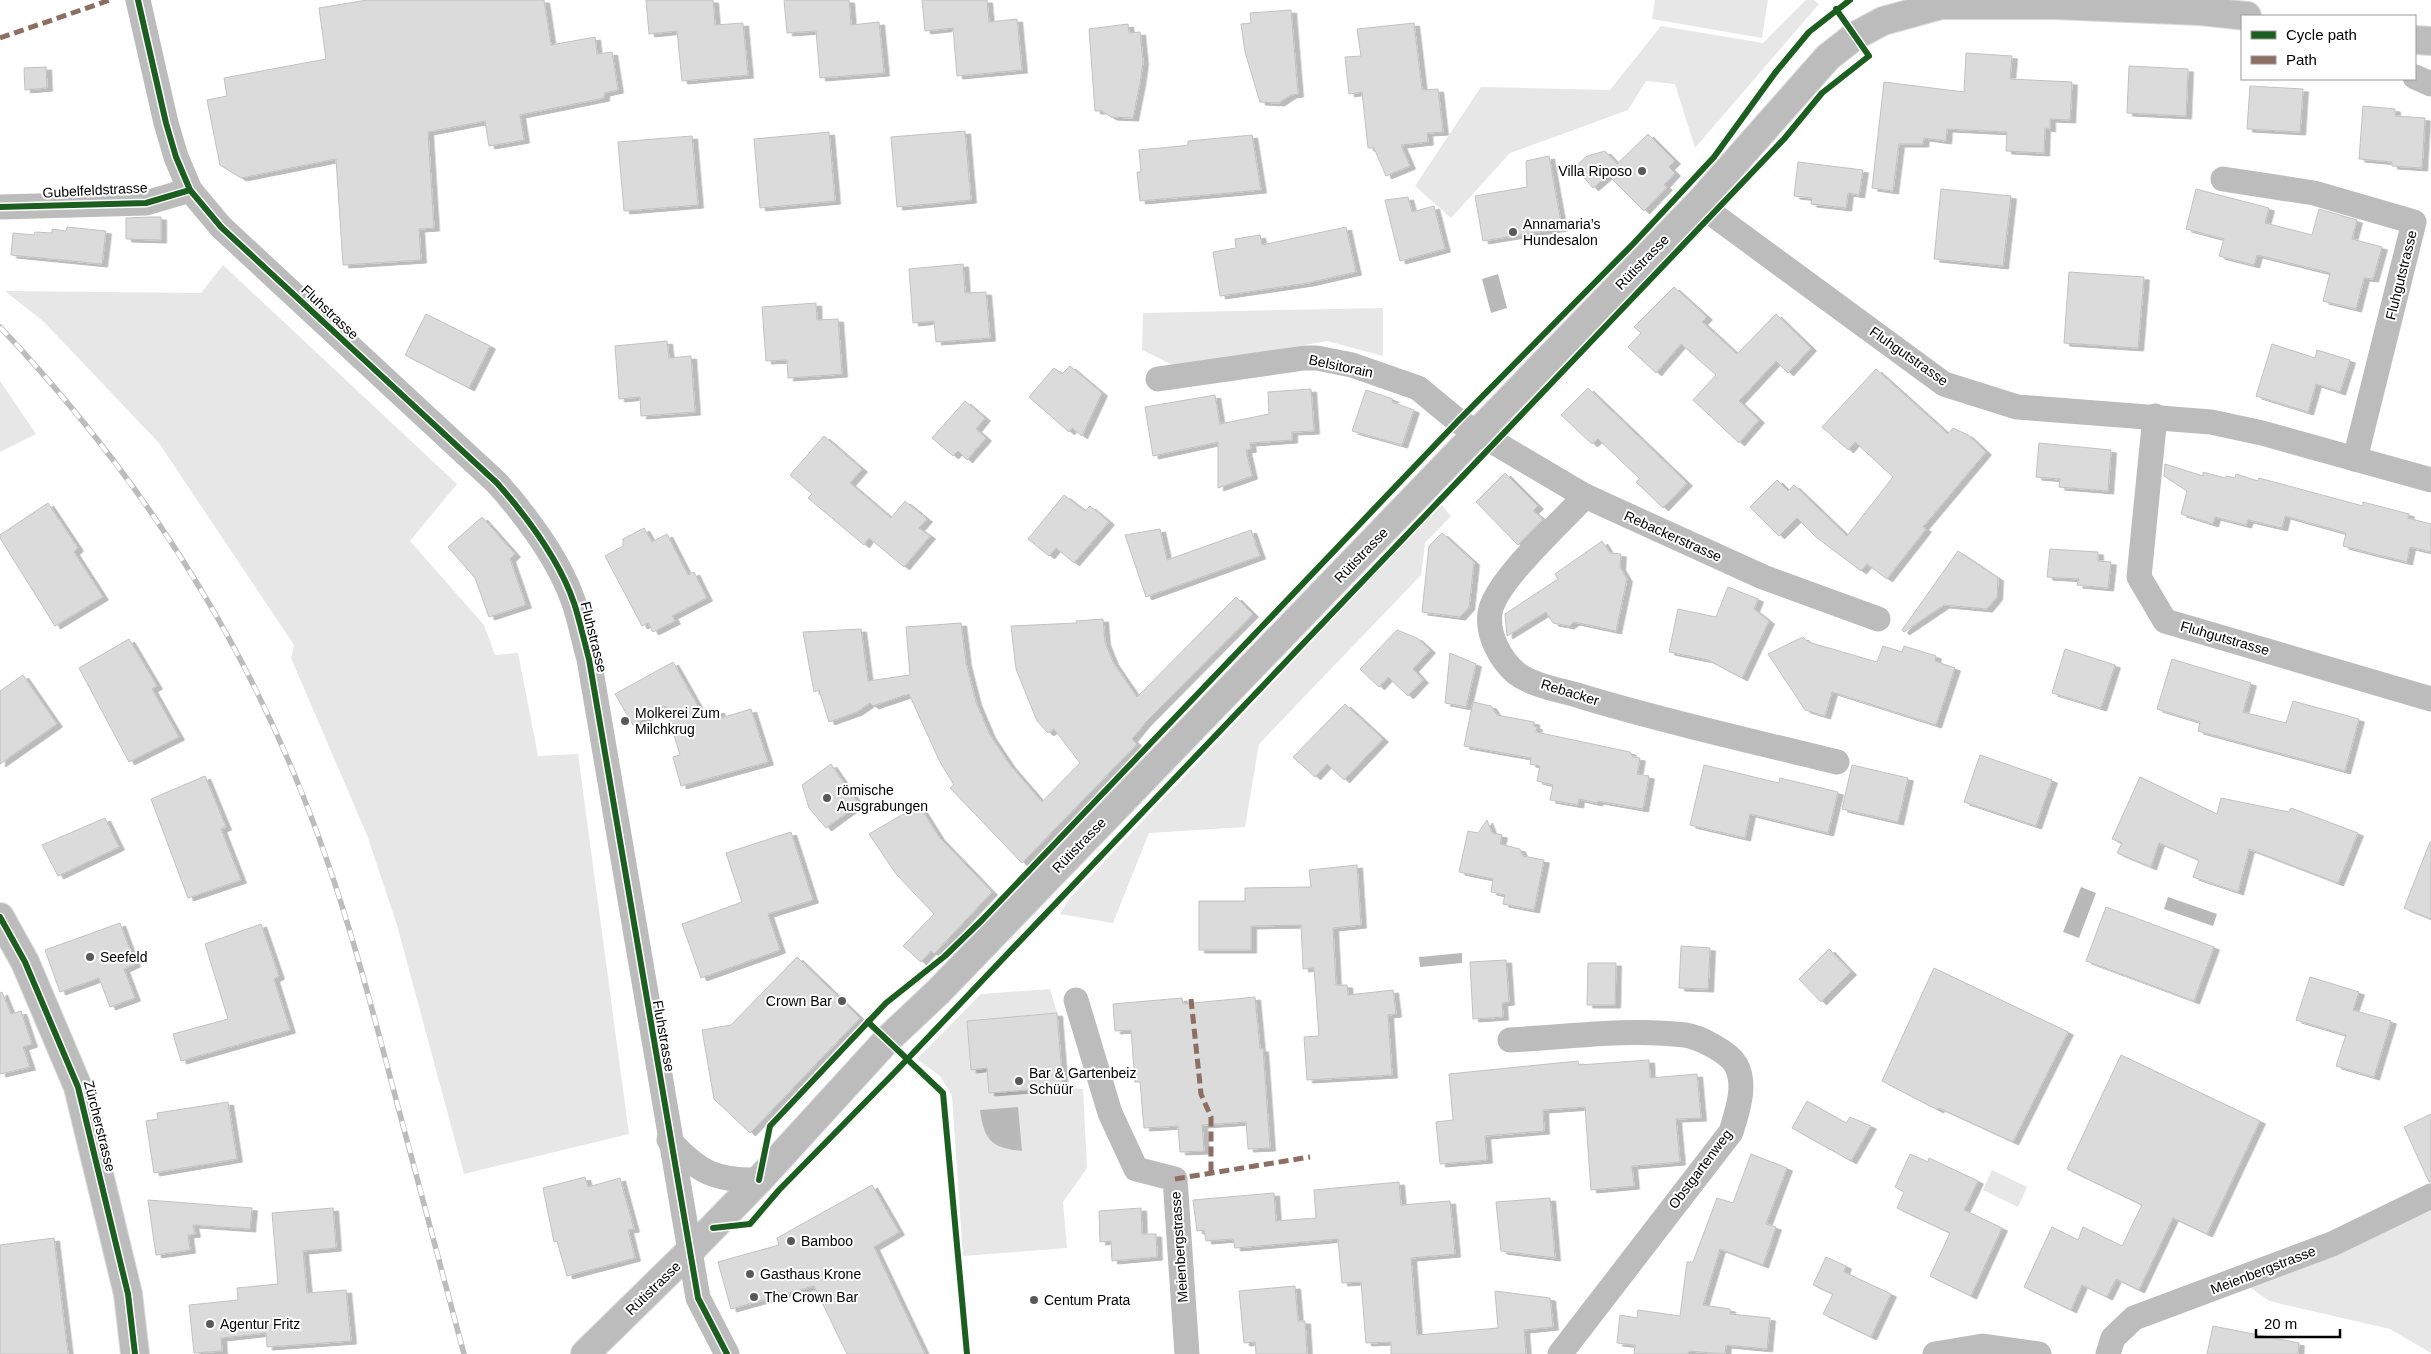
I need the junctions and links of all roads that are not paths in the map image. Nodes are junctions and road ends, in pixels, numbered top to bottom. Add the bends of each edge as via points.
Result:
1 (138, 0) edge
2 (2241, 15) edge
3 (2416, 40) edge
4 (2431, 41) edge
5 (2416, 77) edge
6 (2431, 84) edge
7 (2223, 179) dead end
8 (190, 190) junction
9 (1700, 202) junction
10 (0, 207) edge
11 (1158, 380) dead end
12 (2155, 416) junction
13 (1478, 433) junction
14 (2355, 459) junction
15 (2431, 480) edge
16 (1586, 496) junction
17 (1878, 618) dead end
18 (2431, 699) edge
19 (1838, 762) dead end
20 (0, 917) edge
21 (1076, 1000) dead end
22 (1510, 1040) dead end
23 (669, 1140) junction
24 (759, 1180) junction
25 (2431, 1196) edge
26 (688, 1253) junction
27 (136, 1354) edge
28 (585, 1354) edge
29 (727, 1354) edge
30 (1187, 1354) edge
31 (1560, 1354) edge
32 (1935, 1354) edge
33 (2040, 1354) edge
34 (2108, 1354) edge

1 - 8 street, Fluhstrasse via 166,123
2 - 9 main road, Rütistrasse via 1973,3 1941,5 1883,21 1855,36 1828,57
3 - 4 main road
5 - 6 street
7 - 14 street, Fluhgutstrasse via 2314,193 2414,222
8 - 10 street, Gubelfeldstrasse via 146,203
8 - 23 street, Fluhstrasse via 221,227 497,483 525,515 574,602 589,659
9 - 12 street, Fluhgutstrasse via 1944,384 2016,407
9 - 13 main road, Rütistrasse
11 - 13 street, Belsitorain via 1289,359 1318,358 1352,365 1418,388
12 - 14 street, Fluhgutstrasse via 2211,422
12 - 18 street, Fluhgutstrasse via 2139,577 2165,620
13 - 16 street, Rebackerstrasse
13 - 24 main road, Rütistrasse via 887,1040
14 - 15 street, Fluhgutstrasse
16 - 17 street, Rebackerstrasse via 1763,577
16 - 19 street, Rebacker via 1511,576 1494,601 1490,613 1492,637 1502,657 1517,674 1633,712
20 - 27 main road, Zürcherstrasse via 25,962 78,1087 128,1294
21 - 30 street, Meienbergstrasse via 1110,1113 1136,1169 1174,1179
22 - 31 street, Obstgartenweg via 1647,1033 1687,1035 1716,1046 1736,1065 1741,1093 1730,1132
23 - 24 street via 688,1161 709,1174 738,1180
23 - 26 street, Fluhstrasse
24 - 26 main road, Rütistrasse
25 - 34 street, Meienbergstrasse via 2332,1244 2134,1318 2113,1338
26 - 28 main road, Rütistrasse
26 - 29 street, Fluhstrasse via 698,1298
32 - 33 street via 1983,1346

